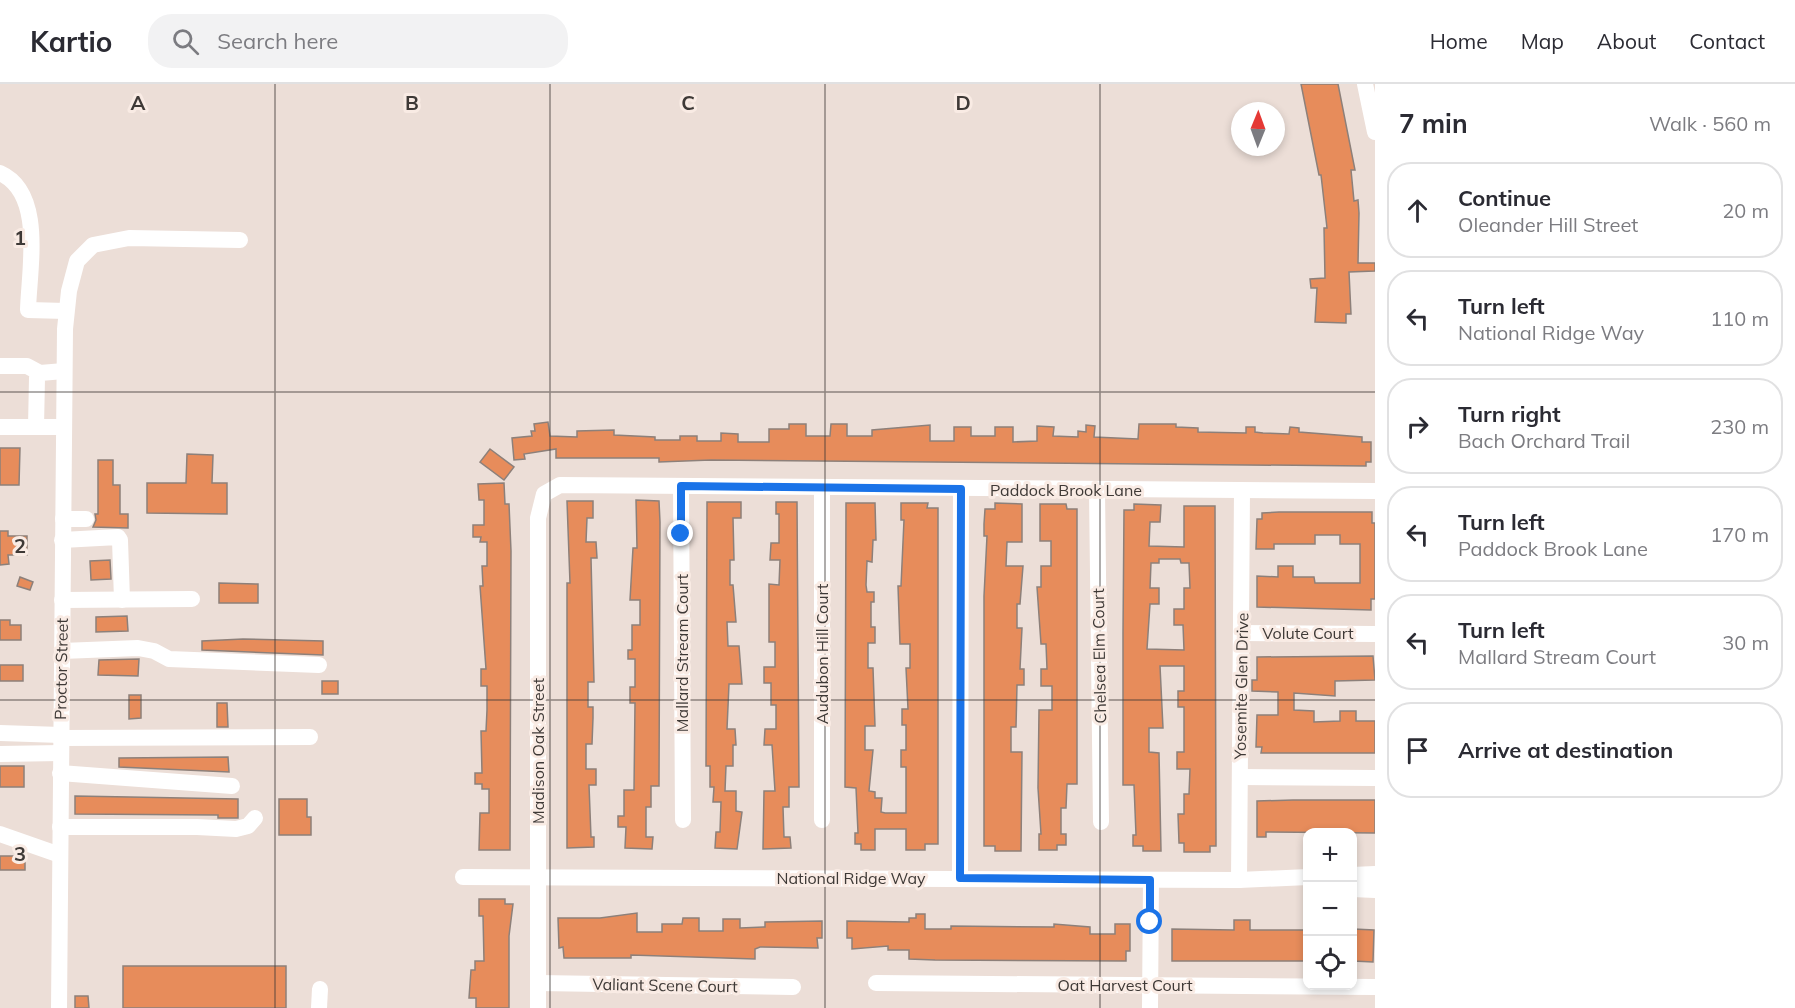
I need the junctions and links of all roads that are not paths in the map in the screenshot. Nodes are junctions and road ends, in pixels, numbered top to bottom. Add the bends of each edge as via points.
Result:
1 (1365, 84) edge
2 (1375, 132) edge
3 (0, 173) edge
4 (240, 240) dead end
5 (66, 311) junction
6 (0, 366) edge
7 (64, 371) junction
8 (40, 374) junction
9 (0, 427) edge
10 (36, 427) junction
11 (64, 427) junction
12 (681, 486) junction
13 (822, 488) junction
14 (961, 489) junction
15 (1097, 490) junction
16 (1242, 491) junction
17 (1375, 491) edge
18 (544, 494) joint
19 (63, 519) junction
20 (86, 519) dead end
21 (63, 540) junction
22 (192, 599) dead end
23 (62, 600) junction
24 (122, 600) junction
25 (1242, 633) junction
26 (1375, 634) edge
27 (62, 651) junction
28 (319, 665) dead end
29 (0, 733) edge
30 (310, 737) dead end
31 (61, 742) junction
32 (0, 753) edge
33 (60, 773) junction
34 (1240, 777) junction
35 (1375, 778) edge
36 (232, 786) dead end
37 (255, 818) dead end
38 (683, 820) dead end
39 (822, 820) dead end
40 (1101, 822) dead end
41 (60, 827) junction
42 (0, 834) edge
43 (60, 855) junction
44 (1375, 874) edge
45 (1357, 875) edge
46 (463, 877) dead end
47 (1303, 877) edge
48 (538, 878) junction
49 (960, 878) junction
50 (1150, 880) junction
51 (1239, 880) junction
52 (1303, 885) edge
53 (1357, 889) edge
54 (1375, 890) edge
55 (538, 983) junction
56 (876, 983) dead end
57 (1150, 985) junction
58 (793, 987) dead end
59 (1375, 987) edge
60 (320, 989) dead end
61 (59, 1008) edge
62 (320, 1008) edge
63 (538, 1008) edge
64 (1150, 1008) edge

1 - 2 street
3 - 5 street via 19,189 30,210 28,309
4 - 5 street, Proctor Street via 129,238 93,245 77,261
5 - 7 street, Proctor Street
6 - 8 street via 27,366
7 - 8 street
7 - 11 street, Proctor Street
8 - 10 street
9 - 10 street
10 - 11 street
11 - 19 street, Proctor Street
12 - 13 street, Paddock Brook Lane
12 - 18 street, Paddock Brook Lane via 560,485
12 - 38 street, Mallard Stream Court
13 - 14 street, Paddock Brook Lane
13 - 39 street, Audubon Hill Court
14 - 15 street, Paddock Brook Lane
14 - 49 street
15 - 16 street, Paddock Brook Lane
15 - 40 street, Chelsea Elm Court
16 - 17 street, Paddock Brook Lane
16 - 25 street, Yosemite Glen Drive
18 - 48 street, Madison Oak Street via 538,518
19 - 20 street
19 - 21 street, Proctor Street
21 - 23 street, Proctor Street
21 - 24 street via 118,537
22 - 24 street
23 - 24 street
23 - 27 street, Proctor Street
25 - 26 street, Volute Court
25 - 34 street, Yosemite Glen Drive
27 - 28 street via 138,648 170,659
27 - 31 street, Proctor Street
29 - 31 street
30 - 31 street
31 - 32 street
31 - 33 street, Proctor Street
33 - 36 street
33 - 41 street, Proctor Street
34 - 35 street
34 - 51 street, Yosemite Glen Drive
37 - 41 street via 248,826 236,830 197,826
41 - 43 street, Proctor Street
42 - 43 street
43 - 61 street, Proctor Street
44 - 45 street
46 - 48 street, National Ridge Way
47 - 51 street, National Ridge Way
48 - 49 street, National Ridge Way
48 - 55 street, Madison Oak Street
49 - 50 street, National Ridge Way
50 - 51 street, National Ridge Way
50 - 57 street
51 - 52 street, National Ridge Way
53 - 54 street
55 - 58 street, Valiant Scene Court
55 - 63 street, Madison Oak Street
56 - 57 street, Oat Harvest Court
57 - 59 street, Oat Harvest Court
57 - 64 street
60 - 62 street

